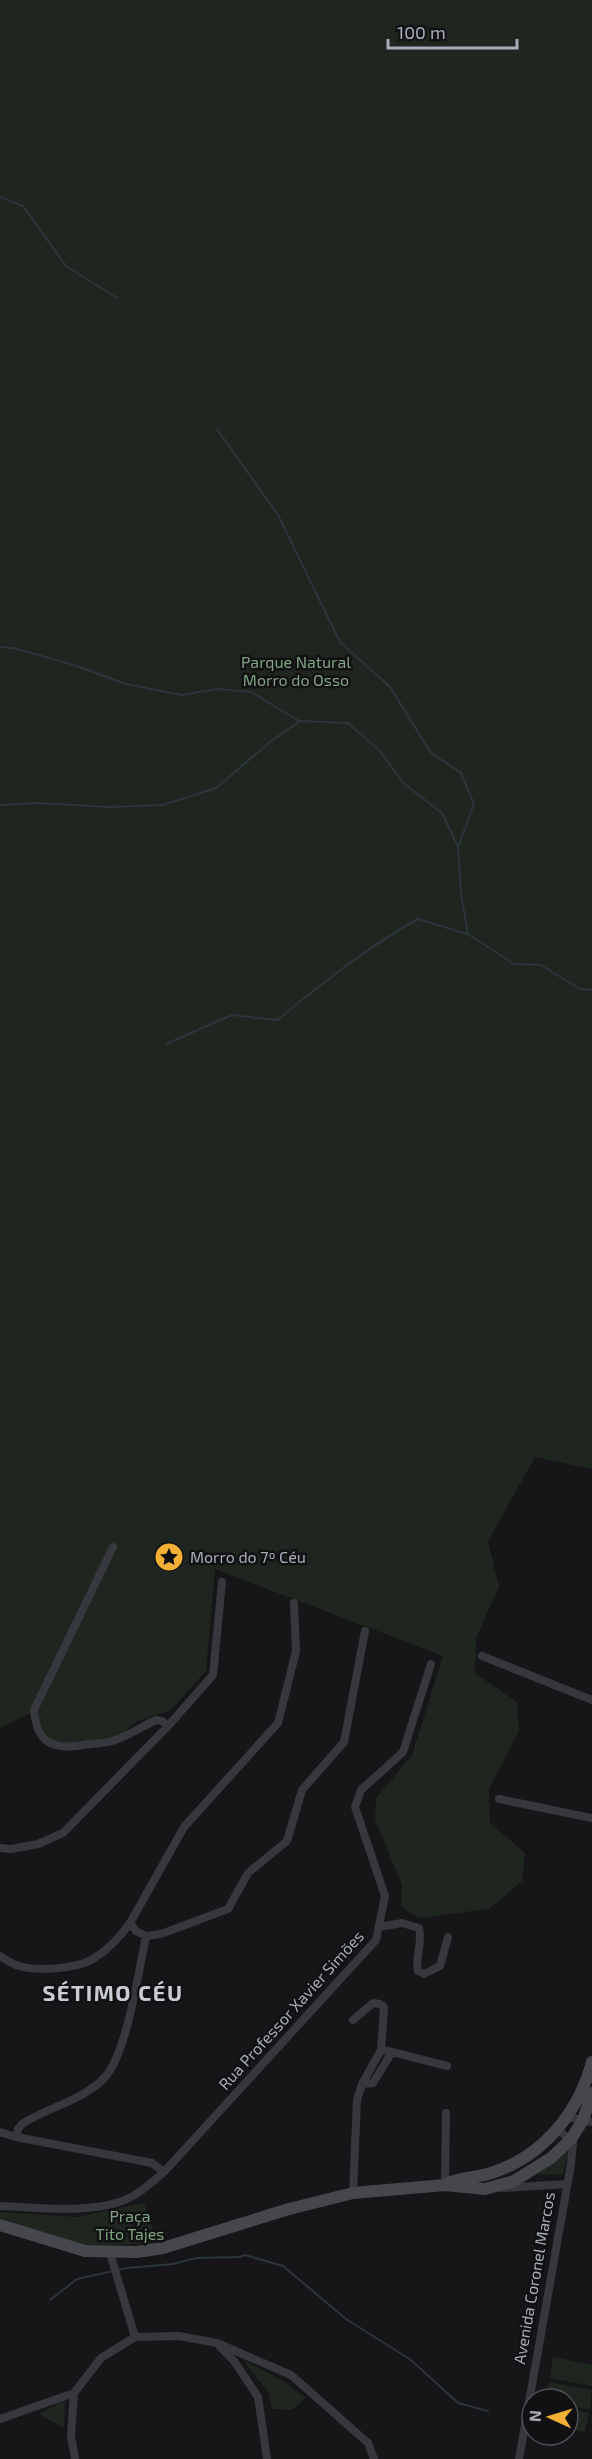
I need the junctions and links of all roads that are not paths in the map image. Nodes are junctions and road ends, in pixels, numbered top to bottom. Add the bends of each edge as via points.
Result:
1 (113, 1547) dead end
2 (222, 1582) dead end
3 (294, 1603) dead end
4 (365, 1631) dead end
5 (482, 1656) dead end
6 (431, 1664) dead end
7 (592, 1700) edge
8 (168, 1726) junction
9 (499, 1799) dead end
10 (592, 1818) edge
11 (0, 1848) edge
12 (130, 1923) junction
13 (380, 1927) junction
14 (146, 1936) junction
15 (448, 1937) dead end
16 (0, 1956) edge
17 (353, 2020) dead end
18 (381, 2050) junction
19 (392, 2052) junction
20 (592, 2062) edge
21 (447, 2066) dead end
22 (362, 2084) junction
23 (592, 2093) edge
24 (446, 2113) dead end
25 (566, 2117) junction
26 (588, 2121) edge
27 (557, 2130) junction
28 (0, 2132) edge
29 (16, 2137) junction
30 (571, 2139) junction
31 (544, 2145) junction
32 (164, 2172) junction
33 (528, 2174) junction
34 (567, 2184) junction
35 (445, 2185) junction
36 (533, 2187) junction
37 (485, 2189) junction
38 (353, 2193) junction
39 (0, 2206) edge
40 (0, 2225) edge
41 (111, 2256) junction
42 (135, 2337) junction
43 (217, 2343) junction
44 (74, 2393) junction
45 (0, 2419) edge
46 (75, 2459) edge
47 (267, 2459) edge
48 (374, 2459) edge
49 (519, 2459) edge

1 - 8 street via 34,1710 39,1733 67,1748 117,1740 156,1720
2 - 8 street via 213,1675
3 - 12 street via 296,1651 278,1723 184,1827
4 - 14 street via 344,1742 302,1790 287,1841 248,1874 227,1910
5 - 7 street
6 - 13 street, Rua Professor Xavier Simões via 402,1753 361,1790 355,1809 384,1896
8 - 11 street via 63,1833 38,1844 12,1850
9 - 10 street
12 - 14 street
12 - 16 street via 92,1960 67,1967 17,1965
13 - 15 street via 402,1923 419,1928 416,1961 418,1971 424,1974 440,1966
13 - 32 street, Rua Professor Xavier Simões via 376,1940
14 - 29 street via 120,2052 105,2076 81,2094 22,2124
17 - 18 street via 373,2003 384,2007
18 - 19 street
18 - 22 street
19 - 21 street
19 - 22 street via 373,2083
20 - 25 main road via 581,2093
22 - 38 street via 357,2100
23 - 26 main road, Avenida Coronel Marcos
24 - 35 street
25 - 26 street
25 - 27 main road
26 - 30 main road, Avenida Coronel Marcos
27 - 30 street
27 - 31 main road
28 - 29 street
29 - 32 street via 152,2163
30 - 33 main road
30 - 34 street, Avenida Coronel Marcos
31 - 33 main road via 535,2152
31 - 35 main road via 513,2164
32 - 39 street, Rua Professor Xavier Simões via 120,2202 77,2209
33 - 36 main road
33 - 37 main road
34 - 36 street
34 - 49 street, Avenida Coronel Marcos
35 - 37 main road
35 - 38 main road
36 - 37 street
38 - 41 main road via 163,2248
40 - 41 main road
41 - 42 street
42 - 43 street via 179,2336
42 - 44 street via 101,2358
43 - 47 street via 258,2397
43 - 48 street via 291,2375 368,2443
44 - 45 street
44 - 46 street via 71,2436

